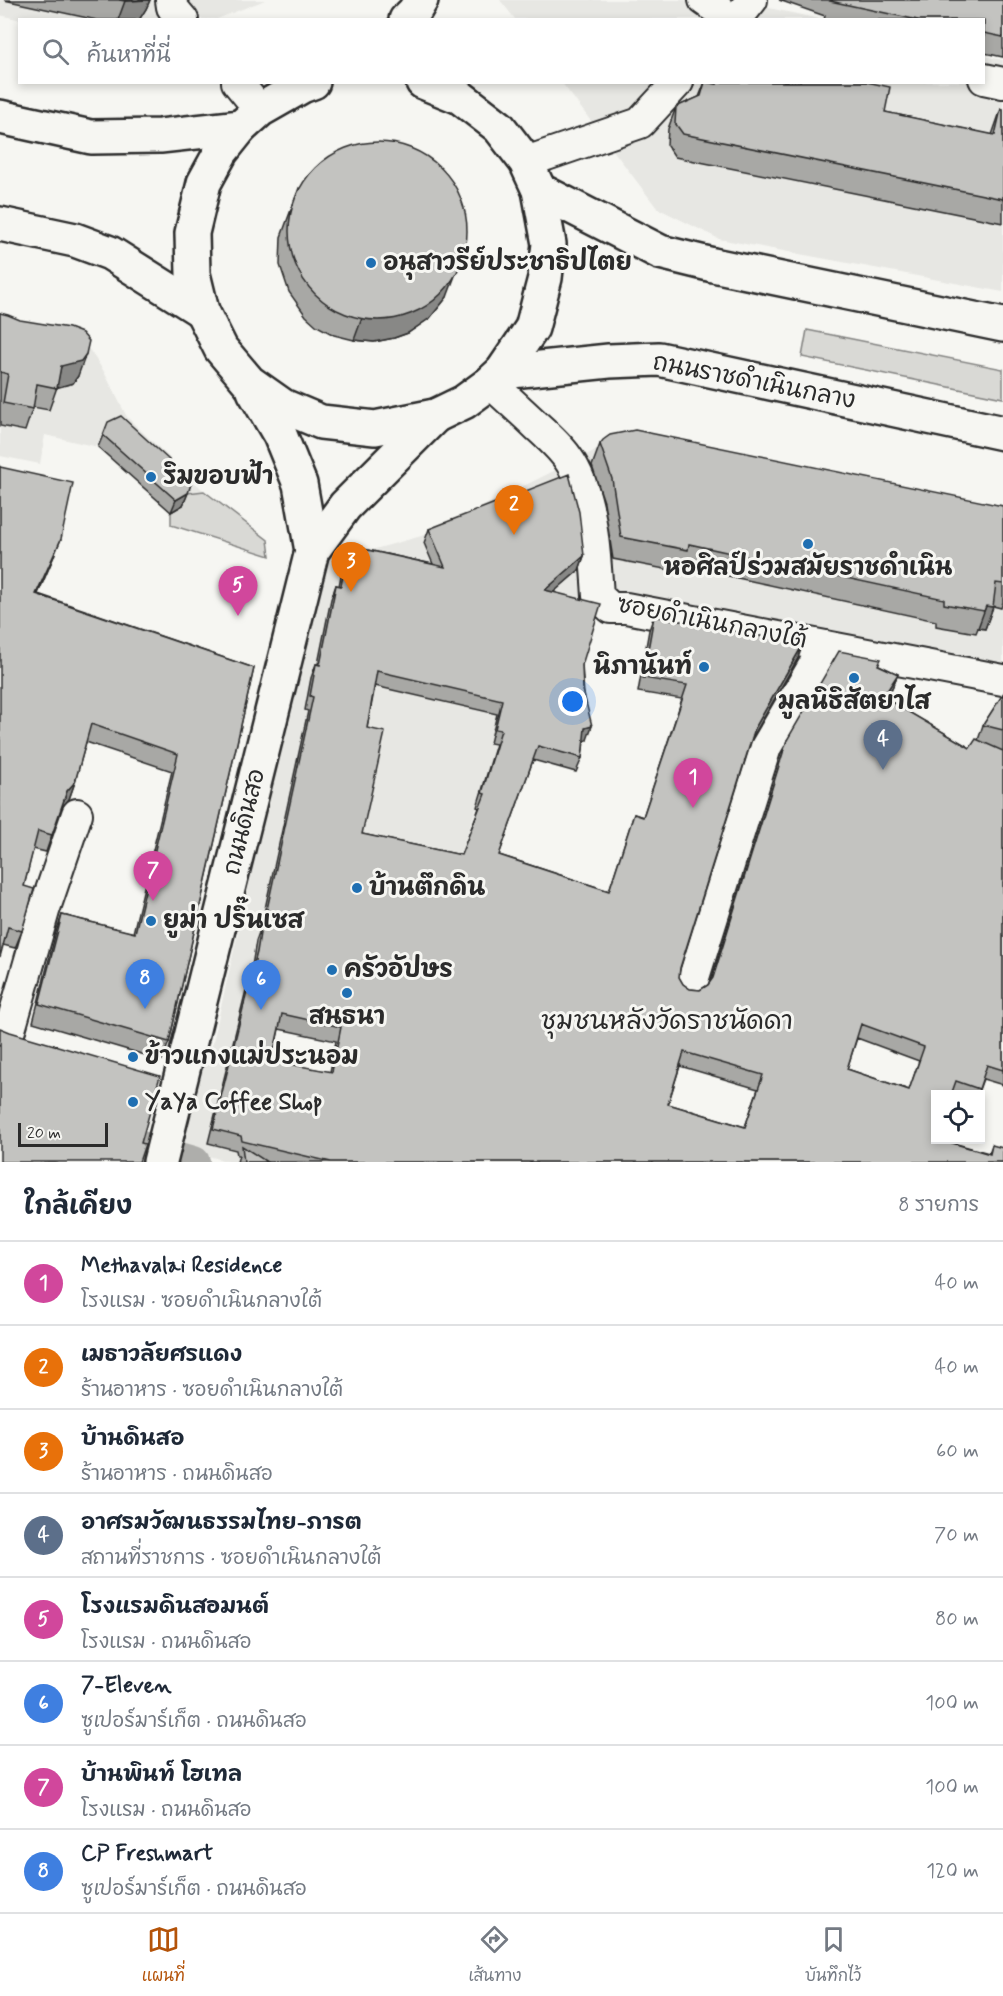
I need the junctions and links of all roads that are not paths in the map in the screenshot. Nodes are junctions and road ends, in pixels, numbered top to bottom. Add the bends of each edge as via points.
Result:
1 (171, 0) edge
2 (421, 0) edge
3 (704, 0) edge
4 (752, 0) edge
5 (181, 18) edge
6 (408, 18) edge
7 (729, 18) edge
8 (738, 18) edge
9 (985, 78) edge
10 (1003, 83) edge
11 (238, 84) edge
12 (308, 84) edge
13 (428, 84) edge
14 (676, 84) edge
15 (0, 117) edge
16 (250, 118) junction
17 (533, 176) junction
18 (0, 224) edge
19 (202, 311) junction
20 (1003, 325) edge
21 (496, 377) junction
22 (249, 382) junction
23 (435, 416) junction
24 (1003, 433) edge
25 (312, 551) junction
26 (825, 646) junction
27 (1003, 680) edge
28 (76, 814) dead end
29 (691, 987) edge
30 (13, 1034) edge
31 (149, 1074) edge
32 (180, 1083) junction
33 (163, 1150) edge

1 - 5 street
2 - 6 main road
3 - 7 street
4 - 8 street
9 - 10 street
11 - 16 street
12 - 16 main road
13 - 17 main road via 460,97 499,127
14 - 17 street via 640,123
15 - 16 main road via 91,137 160,136
16 - 19 main road via 221,152 204,183 192,233 193,274
17 - 20 main road via 660,252
17 - 21 main road via 549,244 545,278 532,327
18 - 19 main road via 75,240 110,253
19 - 22 main road via 221,349
21 - 23 main road via 464,402
21 - 24 main road, ถนนราชดำเนินกลาง via 609,361 658,359
21 - 26 street, ซอยดำเนินกลางใต้ via 574,469 587,503 598,596 611,608
22 - 23 main road via 283,406 321,422 375,428
22 - 25 main road, ถนนดินสอ via 280,435 296,473
23 - 25 main road, ถนนดินสอ via 345,506
25 - 32 main road, ถนนดินสอ
26 - 27 street, ซอยดำเนินกลางใต้
26 - 29 street via 766,747
28 - 30 street via 44,911
31 - 32 street
32 - 33 main road, ถนนดินสอ

